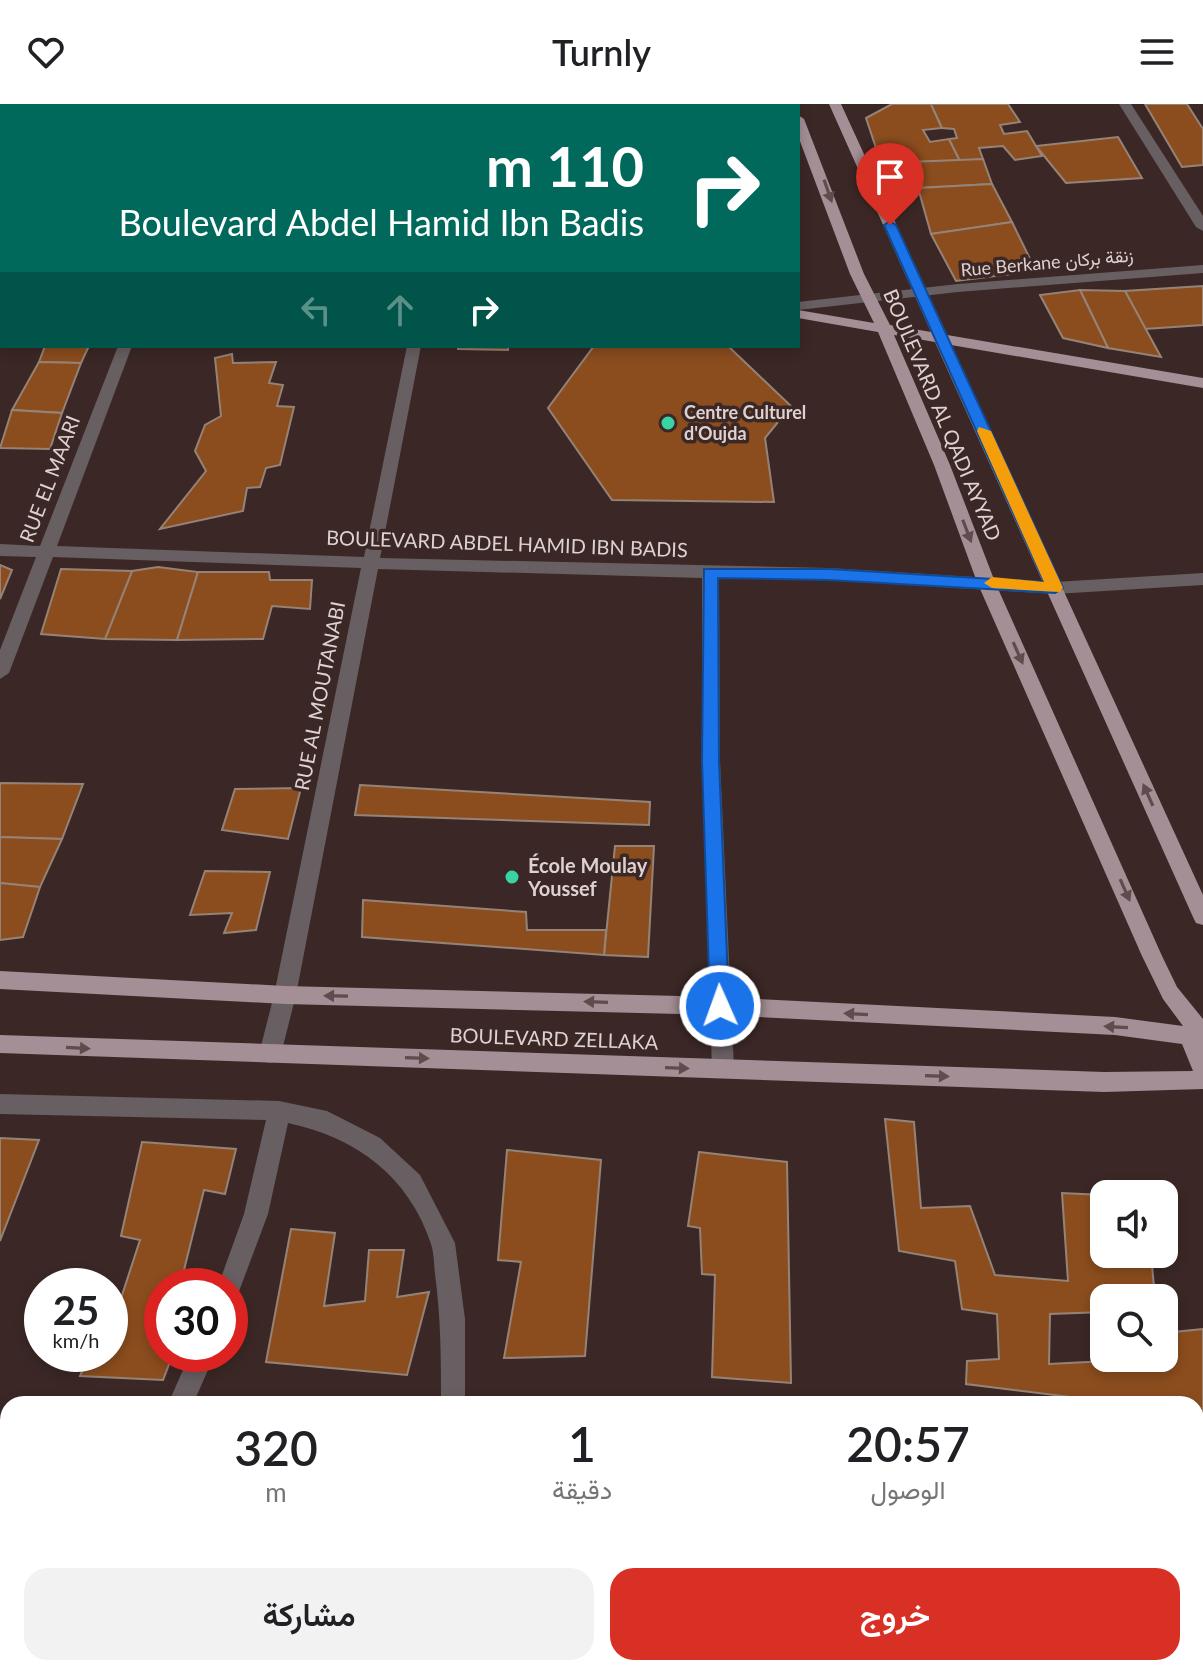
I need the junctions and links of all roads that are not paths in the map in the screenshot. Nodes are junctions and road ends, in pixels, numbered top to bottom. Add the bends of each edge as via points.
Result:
1 (835, 104) edge
2 (1125, 104) edge
3 (800, 124) edge
4 (1203, 227) edge
5 (1203, 269) edge
6 (921, 294) junction
7 (872, 300) junction
8 (800, 306) edge
9 (800, 314) edge
10 (883, 330) junction
11 (940, 339) junction
12 (124, 348) edge
13 (414, 348) edge
14 (1203, 383) edge
15 (0, 550) edge
16 (45, 551) junction
17 (369, 562) junction
18 (710, 573) junction
19 (1203, 579) edge
20 (986, 582) junction
21 (1055, 588) junction
22 (0, 673) edge
23 (1203, 917) edge
24 (0, 980) edge
25 (285, 995) junction
26 (720, 1006) junction
27 (1198, 1028) edge
28 (0, 1044) edge
29 (270, 1054) junction
30 (723, 1069) junction
31 (1203, 1069) edge
32 (1203, 1080) edge
33 (0, 1104) edge
34 (279, 1111) junction
35 (236, 1268) edge
36 (195, 1372) edge
37 (184, 1396) edge
38 (453, 1396) edge

1 - 6 main road, BOULEVARD AL QADI AYYAD
2 - 4 street
3 -> 7 main road, BOULEVARD AL QADI AYYAD via 857,274
5 - 6 street, Rue Berkane زنقة بركان
6 - 7 street, Rue Berkane زنقة بركان
6 - 11 main road, BOULEVARD AL QADI AYYAD
7 - 8 street, Rue Berkane زنقة بركان
7 - 10 main road, BOULEVARD AL QADI AYYAD
9 - 10 main road
10 - 11 main road
10 -> 20 main road, BOULEVARD AL QADI AYYAD
11 - 14 main road
11 - 21 main road, BOULEVARD AL QADI AYYAD
12 - 16 street, RUE EL MAARI
13 - 17 street, RUE AL MOUTANABI
15 - 16 street, BOULEVARD ABDEL HAMID IBN BADIS
16 - 17 street, BOULEVARD ABDEL HAMID IBN BADIS
16 - 22 street, RUE EL MAARI
17 - 18 street, BOULEVARD ABDEL HAMID IBN BADIS
17 - 25 street, RUE AL MOUTANABI
18 - 20 street, BOULEVARD ABDEL HAMID IBN BADIS
18 - 26 street
19 - 21 street, BOULEVARD ABDEL HAMID IBN BADIS
20 - 21 street, BOULEVARD ABDEL HAMID IBN BADIS
20 -> 27 main road, BOULEVARD AL QADI AYYAD via 1152,956 1170,993
23 -> 21 main road, BOULEVARD AL QADI AYYAD
24 - 25 main road, BOULEVARD ZELLAKA
26 -> 25 main road, BOULEVARD ZELLAKA
25 - 29 street, RUE AL MOUTANABI
27 -> 26 main road, BOULEVARD ZELLAKA
26 - 30 street
27 - 31 main road via 1195,1056
28 -> 29 main road, BOULEVARD ZELLAKA
29 -> 30 main road, BOULEVARD ZELLAKA
30 -> 32 main road, BOULEVARD ZELLAKA via 1104,1082
33 - 34 street
34 - 35 street via 256,1214
34 - 38 street via 327,1121 372,1145 412,1182 443,1243 453,1319
36 - 37 street

